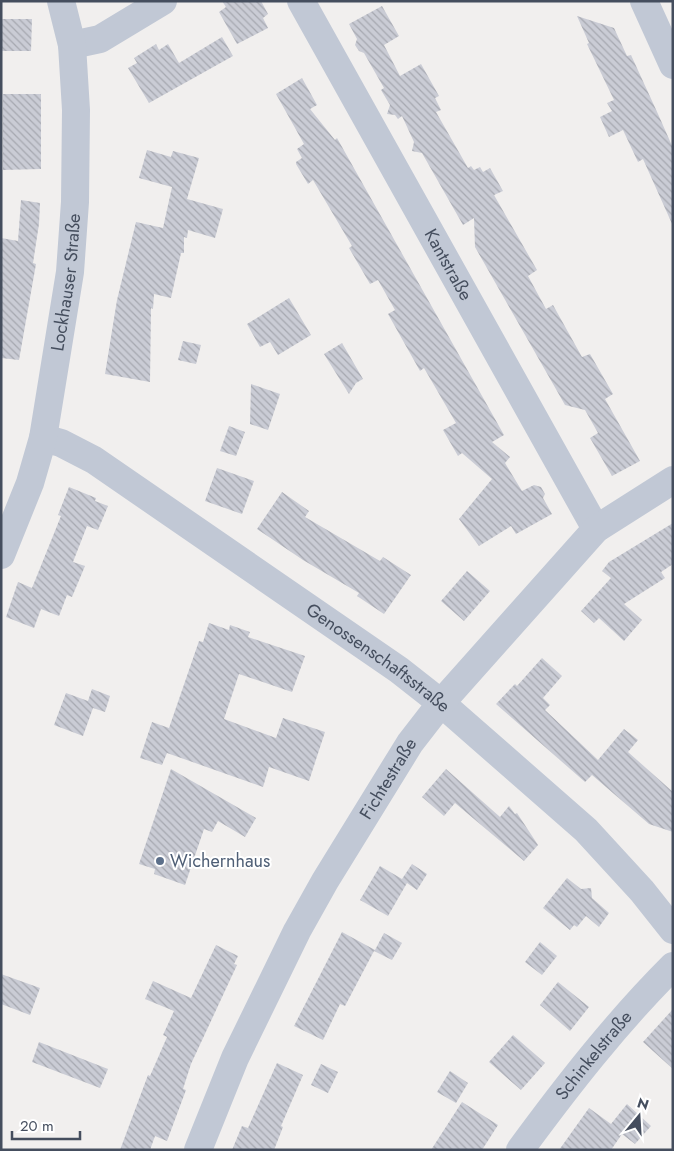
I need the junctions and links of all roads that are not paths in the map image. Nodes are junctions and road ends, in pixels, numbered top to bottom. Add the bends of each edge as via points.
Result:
1 (61, 1) edge
2 (163, 1) edge
3 (301, 1) edge
4 (644, 1) edge
5 (72, 44) junction
6 (673, 65) edge
7 (43, 438) junction
8 (673, 480) edge
9 (596, 529) junction
10 (1, 555) edge
11 (441, 703) junction
12 (673, 930) edge
13 (673, 966) edge
14 (198, 1150) edge
15 (520, 1150) edge

1 - 5 street, Lockhauser Straße
2 - 5 street via 100,39
3 - 9 street, Kantstraße
4 - 6 street
5 - 7 street, Lockhauser Straße via 76,110 74,236
7 - 10 street, Lockhauser Straße via 30,483
7 - 11 street, Genossenschaftsstraße via 79,451 110,470 399,670
8 - 9 street, Fichtestraße
9 - 11 street, Fichtestraße
11 - 12 street, Genossenschaftsstraße via 586,830
11 - 14 street, Fichtestraße via 410,743 297,931 235,1058
13 - 15 street, Schinkelstraße via 571,1080

